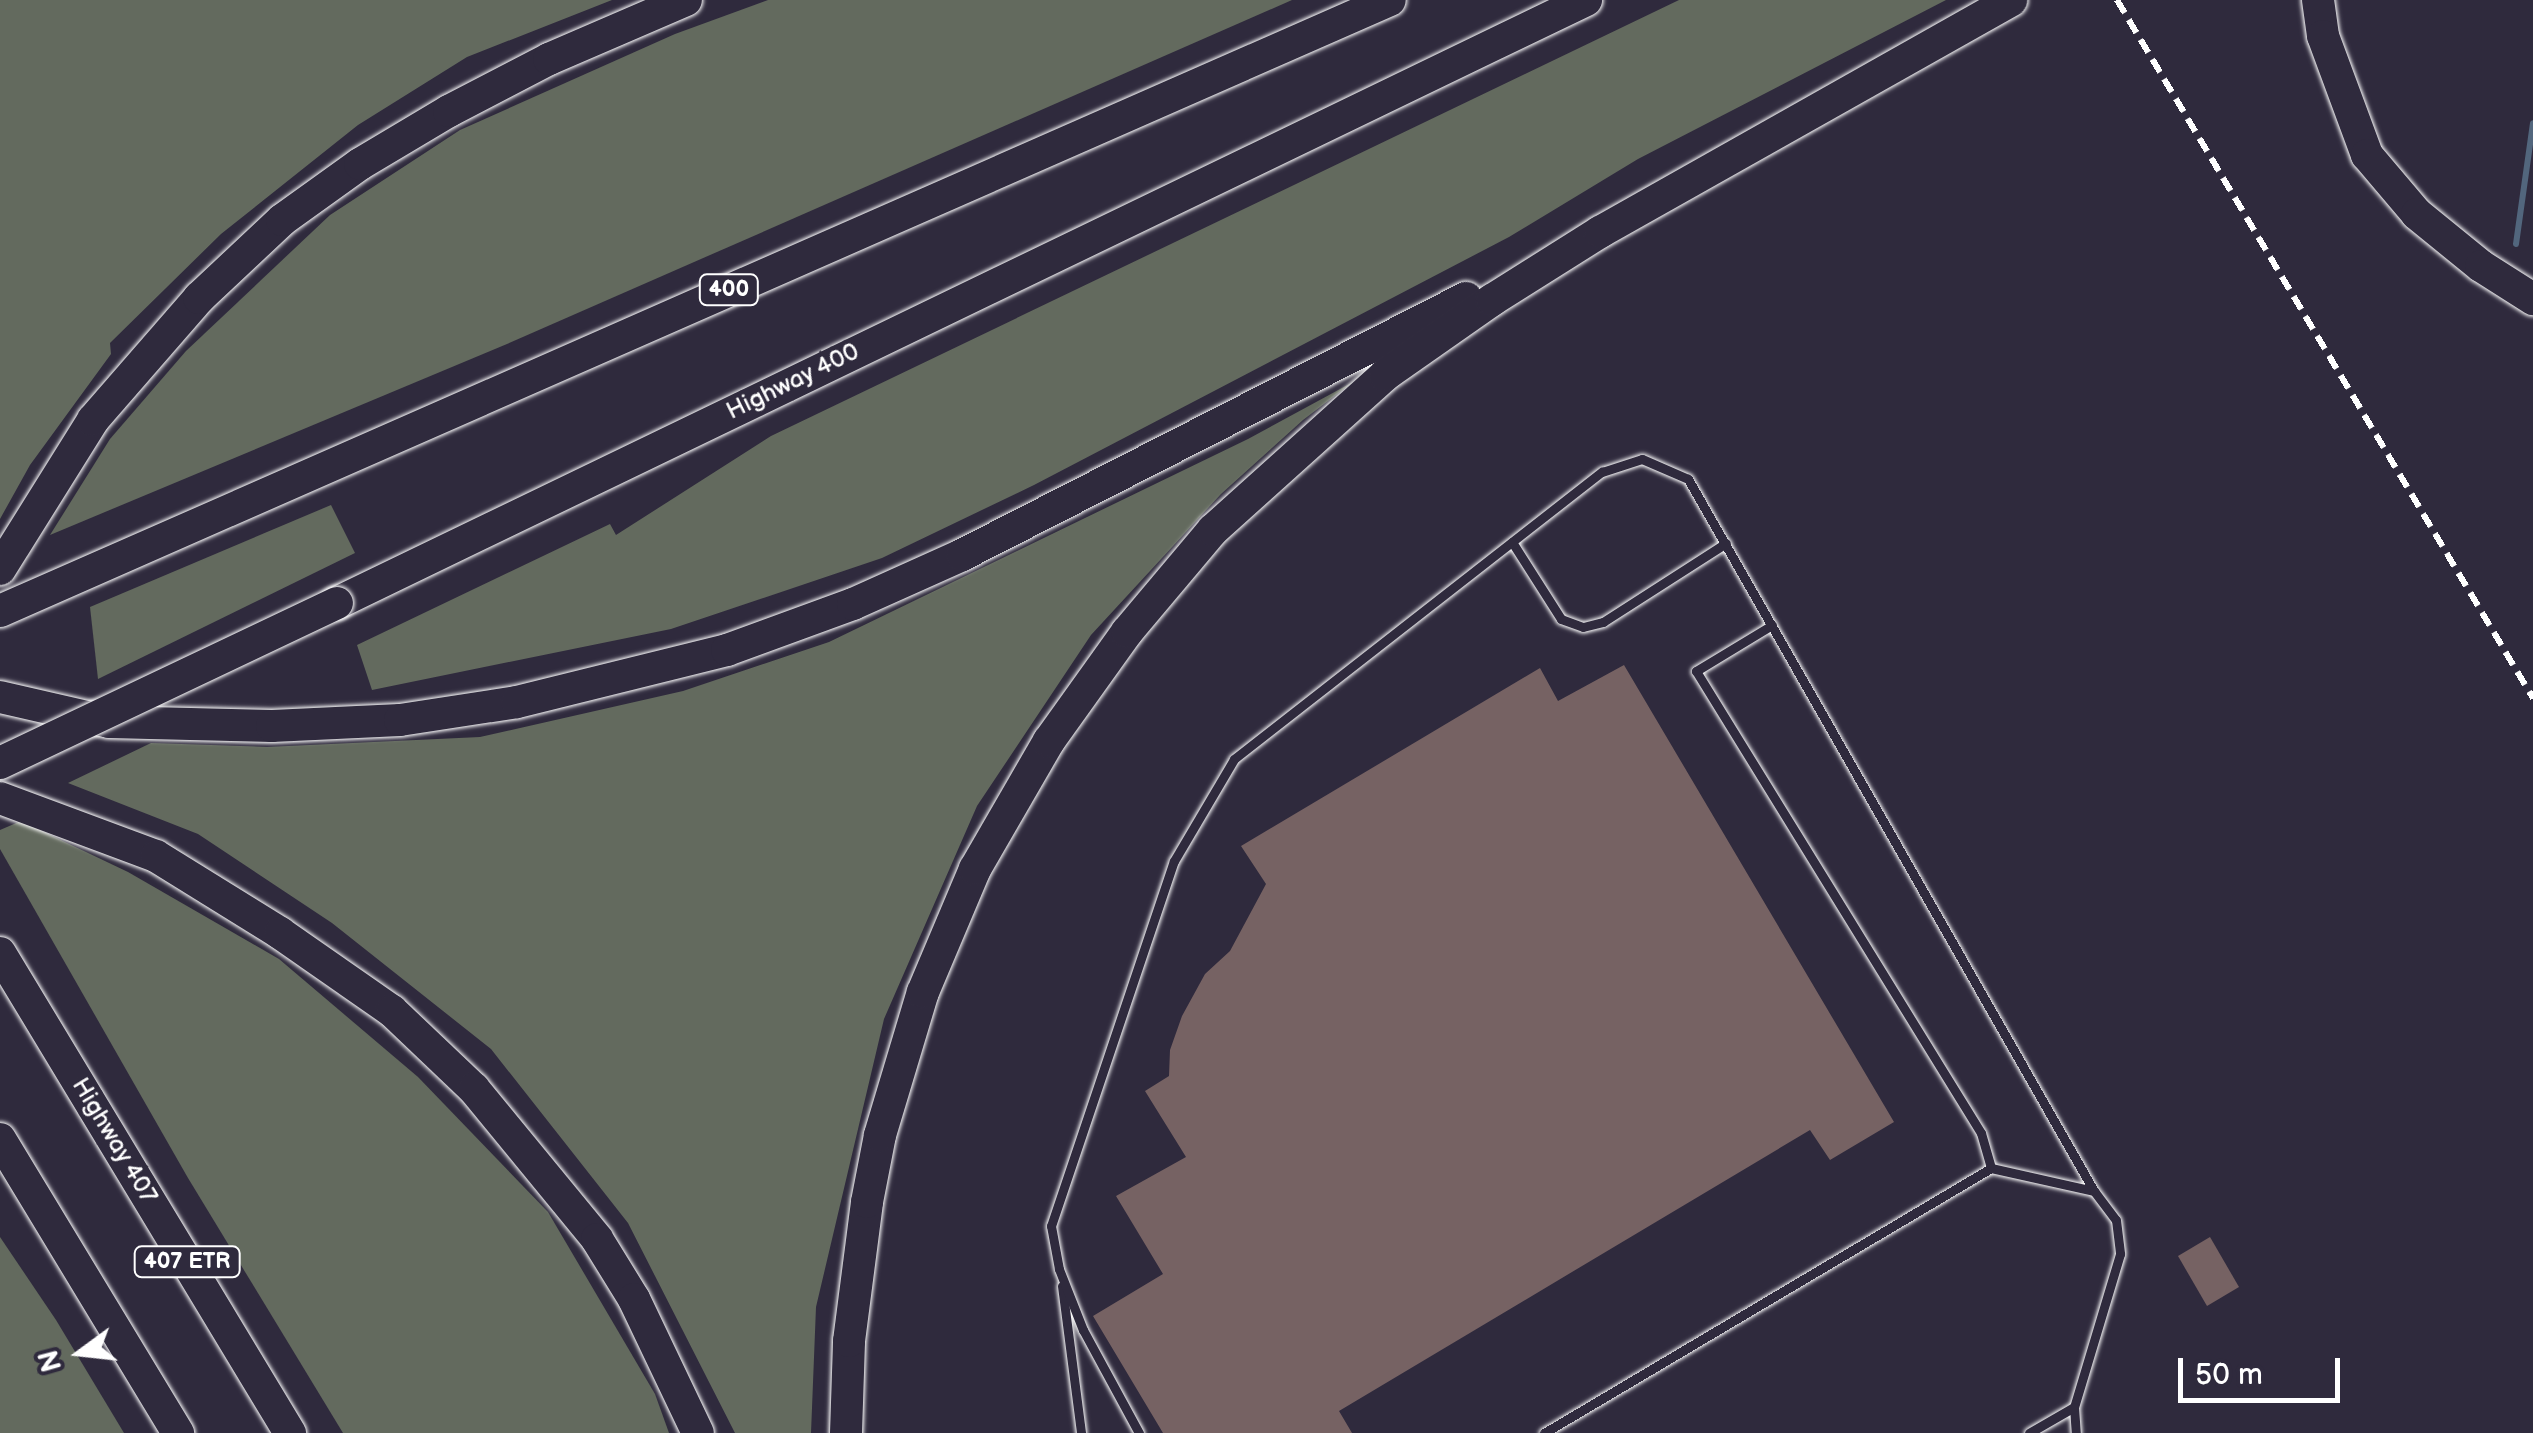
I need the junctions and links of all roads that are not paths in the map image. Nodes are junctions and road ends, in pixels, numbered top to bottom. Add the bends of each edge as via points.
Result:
1 (686, 0) edge
2 (1390, 0) edge
3 (1586, 0) edge
4 (2318, 0) edge
5 (2004, 4) edge
6 (1600, 232) junction
7 (2533, 299) edge
8 (1512, 542) junction
9 (1726, 544) junction
10 (0, 569) edge
11 (0, 611) edge
12 (1772, 624) junction
13 (0, 697) edge
14 (0, 763) edge
15 (0, 798) edge
16 (0, 953) edge
17 (0, 1138) edge
18 (1991, 1168) junction
19 (2094, 1191) junction
20 (1059, 1268) junction
21 (2074, 1406) junction
22 (178, 1433) edge
23 (290, 1433) edge
24 (698, 1433) edge
25 (846, 1433) edge
26 (1082, 1433) edge
27 (1140, 1433) edge
28 (1544, 1433) edge
29 (2029, 1433) edge
30 (2076, 1433) edge

1 - 10 highway via 549,59 360,164 282,220 124,381 66,458
2 - 11 highway, 400
3 - 14 highway, Highway 400, bridge
4 - 7 highway via 2323,36 2367,155 2416,214
5 - 6 highway
6 - 13 highway via 962,554 854,604 727,650 518,702 400,720 272,726 109,722
6 - 25 highway via 1385,374 1298,449 1213,530 1127,632 1049,741 976,868 924,992 880,1135 856,1273
8 - 9 lane via 1602,472 1642,459 1688,479
8 - 9 lane via 1561,619 1583,628
8 - 20 lane via 1234,759 1174,861 1051,1226
9 - 12 lane
12 - 18 lane via 1696,671 1981,1133
12 - 19 lane
15 - 24 highway via 156,856 392,1011 474,1089 596,1240 634,1299
16 - 23 highway, Highway 407 / 407 ETR
17 - 22 highway
18 - 19 lane
18 - 28 lane
19 - 21 lane via 2116,1220 2120,1254
20 - 26 lane
20 - 27 lane via 1083,1330
21 - 29 lane
21 - 30 lane

